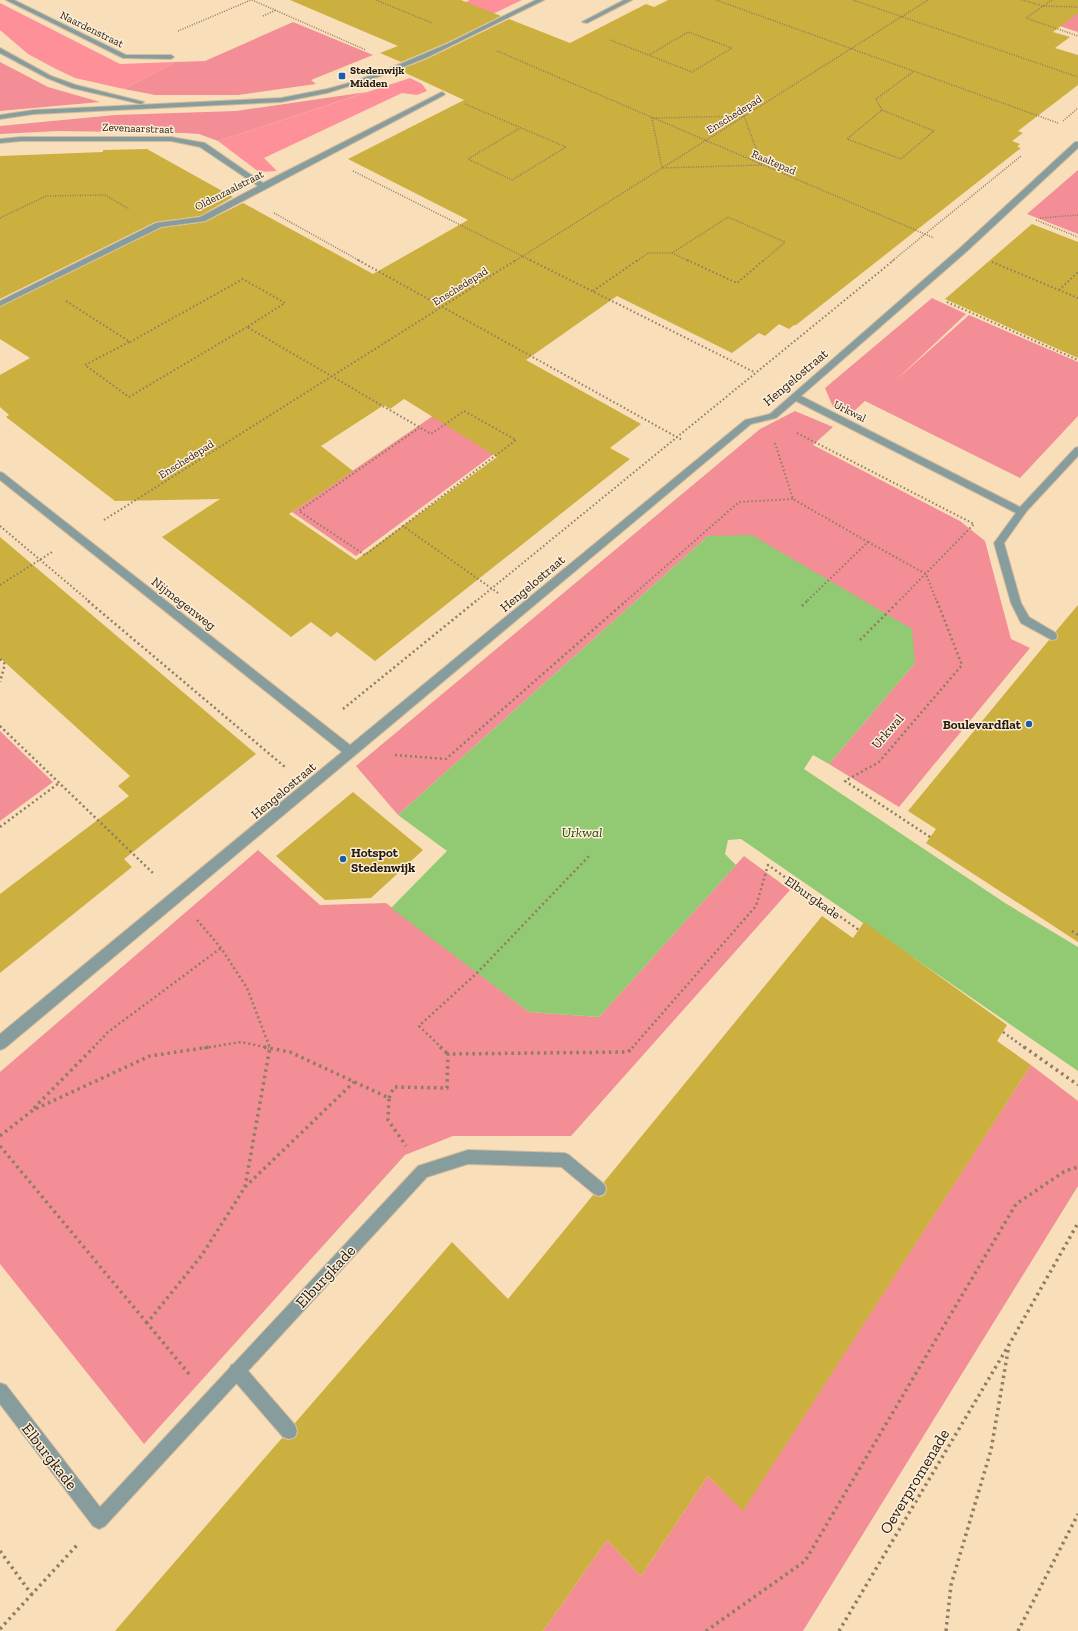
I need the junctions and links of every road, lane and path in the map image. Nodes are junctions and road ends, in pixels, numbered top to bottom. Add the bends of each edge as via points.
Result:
1 (9, 0) edge
2 (251, 0) edge
3 (262, 0) edge
4 (376, 0) edge
5 (540, 0) edge
6 (628, 0) edge
7 (716, 0) edge
8 (853, 0) edge
9 (928, 0) edge
10 (1022, 0) edge
11 (1052, 0) edge
12 (257, 2) junction
13 (1043, 6) junction
14 (1078, 7) edge
15 (276, 10) junction
16 (263, 16) dead end
17 (903, 16) junction
18 (585, 22) dead end
19 (432, 23) junction
20 (425, 26) dead end
21 (174, 33) dead end
22 (1078, 36) edge
23 (466, 37) junction
24 (605, 38) dead end
25 (852, 48) junction
26 (0, 50) edge
27 (372, 52) dead end
28 (649, 55) junction
29 (171, 57) dead end
30 (914, 70) junction
31 (1078, 77) edge
32 (442, 94) joint
33 (168, 106) junction
34 (1078, 108) edge
35 (882, 110) junction
36 (744, 116) junction
37 (0, 118) edge
38 (652, 118) junction
39 (1060, 123) junction
40 (1066, 125) dead end
41 (520, 128) junction
42 (1054, 128) dead end
43 (0, 141) edge
44 (705, 141) junction
45 (1078, 144) edge
46 (1023, 153) dead end
47 (322, 156) junction
48 (762, 165) junction
49 (662, 168) junction
50 (263, 186) junction
51 (243, 196) junction
52 (1078, 215) edge
53 (0, 217) edge
54 (159, 225) junction
55 (926, 234) junction
56 (1078, 237) edge
57 (963, 250) junction
58 (672, 253) junction
59 (522, 256) junction
60 (1078, 272) edge
61 (41, 284) junction
62 (917, 289) junction
63 (1059, 290) junction
64 (592, 291) junction
65 (1078, 298) edge
66 (0, 304) edge
67 (442, 307) junction
68 (247, 327) junction
69 (130, 342) junction
70 (1078, 360) edge
71 (754, 372) junction
72 (331, 377) junction
73 (796, 397) junction
74 (768, 417) junction
75 (419, 428) junction
76 (788, 428) junction
77 (677, 437) junction
78 (709, 455) junction
79 (1076, 455) edge
80 (0, 475) edge
81 (793, 500) junction
82 (1022, 512) junction
83 (0, 526) edge
84 (403, 526) junction
85 (77, 537) junction
86 (868, 542) junction
87 (39, 560) junction
88 (926, 574) junction
89 (0, 585) edge
90 (491, 588) junction
91 (802, 606) dead end
92 (522, 609) junction
93 (1052, 636) dead end
94 (860, 640) dead end
95 (0, 659) edge
96 (0, 682) edge
97 (0, 726) edge
98 (320, 728) junction
99 (350, 752) junction
100 (60, 783) junction
101 (309, 787) junction
102 (0, 827) edge
103 (930, 837) dead end
104 (590, 855) dead end
105 (177, 896) junction
106 (859, 930) dead end
107 (1072, 931) dead end
108 (1078, 935) edge
109 (221, 948) junction
110 (1003, 1032) dead end
111 (0, 1043) edge
112 (270, 1048) junction
113 (448, 1054) junction
114 (354, 1082) junction
115 (1078, 1085) edge
116 (389, 1098) junction
117 (33, 1110) junction
118 (0, 1136) edge
119 (0, 1146) edge
120 (1078, 1167) edge
121 (422, 1171) junction
122 (245, 1187) junction
123 (599, 1189) dead end
124 (1078, 1223) edge
125 (147, 1323) junction
126 (1010, 1343) junction
127 (237, 1371) junction
128 (0, 1391) edge
129 (211, 1400) junction
130 (288, 1431) dead end
131 (1078, 1514) edge
132 (100, 1520) junction
133 (0, 1551) edge
134 (32, 1595) junction
135 (0, 1629) edge
136 (706, 1631) edge
137 (839, 1631) edge
138 (946, 1631) edge
139 (1018, 1631) edge

1 - 29 street, Naardenstraat via 126,57
2 - 12 path
2 - 21 path
3 - 12 path
4 - 19 path, Raaltepad
5 - 23 street
6 - 18 street
7 - 25 path
8 - 17 path
9 - 17 path, Enschedepad
10 - 13 path
11 - 13 path
12 - 15 path
13 - 14 path
13 - 22 path via 1026,18
15 - 16 path
15 - 27 path
17 - 25 path, Enschedepad
17 - 31 path
19 - 20 path
19 - 23 path, Raaltepad
23 - 33 street via 395,69 317,93 281,100
23 - 38 path, Raaltepad
24 - 28 path
25 - 30 path
25 - 36 path, Enschedepad
26 - 33 street via 49,77 74,87
28 - 28 path via 692,72 732,48 688,32
30 - 35 path via 876,99
30 - 39 path
32 - 41 path
32 - 47 street, Oldenzaalstraat
33 - 37 street via 34,112
34 - 39 path
35 - 35 path via 895,115 934,131 901,159 847,138
36 - 38 path
36 - 44 path, Enschedepad
36 - 48 path
38 - 44 path, Raaltepad
38 - 49 path
39 - 40 path
39 - 42 path
41 - 41 path via 566,147 512,180 468,159
43 - 50 street, Zevenaarstraat via 171,139 202,145
44 - 48 path, Raaltepad
44 - 49 path, Enschedepad
45 - 57 street, Hengelostraat
46 - 55 path
47 - 50 street, Oldenzaalstraat
47 - 59 path
48 - 49 path
48 - 55 path, Raaltepad
49 - 59 path, Enschedepad
50 - 51 street, Oldenzaalstraat
51 - 54 street, Oldenzaalstraat via 202,219
51 - 67 path
52 - 56 path via 1033,219
53 - 54 path via 46,196 105,196
54 - 61 street, Oldenzaalstraat
55 - 57 path, Raaltepad
55 - 71 path
57 - 62 street, Hengelostraat
57 - 63 path, Raaltepad
58 - 58 path via 728,217 785,242 737,283
58 - 64 path via 648,253
59 - 64 path
59 - 67 path, Enschedepad
60 - 63 path
61 - 66 street, Oldenzaalstraat
61 - 69 path
62 - 70 path
62 - 73 street, Hengelostraat
63 - 65 path, Raaltepad
64 - 71 path
67 - 72 path, Enschedepad
67 - 77 path
68 - 69 path via 285,303 243,279
68 - 69 path via 129,397 85,365
68 - 72 path
71 - 77 path
72 - 75 path
72 - 85 path, Enschedepad
73 - 74 street, Hengelostraat via 773,416
73 - 82 street, Urkwal
74 - 76 path
74 - 78 street, Hengelostraat via 748,422
75 - 84 path via 431,434 464,410 516,440
75 - 84 path via 299,512 365,555
76 - 81 path via 774,440
76 - 88 path via 974,524
77 - 78 path
77 - 90 path
78 - 92 street, Hengelostraat
79 - 82 street
80 - 85 street, Nijmegenweg
81 - 86 path
81 - 99 path via 739,502 446,759
82 - 93 street via 999,543 1016,603 1025,620
83 - 87 path
84 - 90 path
85 - 87 path, Enschedepad
85 - 98 street, Nijmegenweg
86 - 88 path
86 - 91 path
87 - 89 path, Enschedepad
87 - 101 path
88 - 94 path
88 - 103 path, Urkwal via 962,665 879,762 845,781
90 - 92 path
90 - 98 path
92 - 99 street, Hengelostraat
95 - 96 path via 5,664
97 - 100 path
98 - 99 street, Nijmegenweg
99 - 101 street, Hengelostraat
100 - 102 path
100 - 105 path
101 - 105 street, Hengelostraat
104 - 113 path via 477,973 419,1026
105 - 109 path
105 - 111 street, Hengelostraat
106 - 113 path, Elburgkade via 768,866 756,906 628,1052
107 - 108 path
109 - 112 path via 247,988
109 - 117 path via 108,1032
110 - 115 path
112 - 114 path via 290,1052
112 - 117 path via 241,1042 150,1056
112 - 122 path
113 - 116 path via 447,1088 394,1087
114 - 116 path
114 - 122 path
116 - 121 path via 388,1120
117 - 118 path
119 - 125 path
120 - 136 path via 1065,1171 1016,1204 805,1561
121 - 123 street via 468,1157 564,1160
121 - 127 street, Elburgkade
122 - 125 path via 202,1255
124 - 126 path, Oeverpromenade
125 - 129 path
126 - 137 path, Oeverpromenade
126 - 138 path, Oeverpromenade via 991,1450 951,1585
127 - 129 street, Elburgkade
127 - 130 street
128 - 132 street, Elburgkade
129 - 132 street, Elburgkade
131 - 139 path
132 - 134 path
133 - 134 path
134 - 135 path

